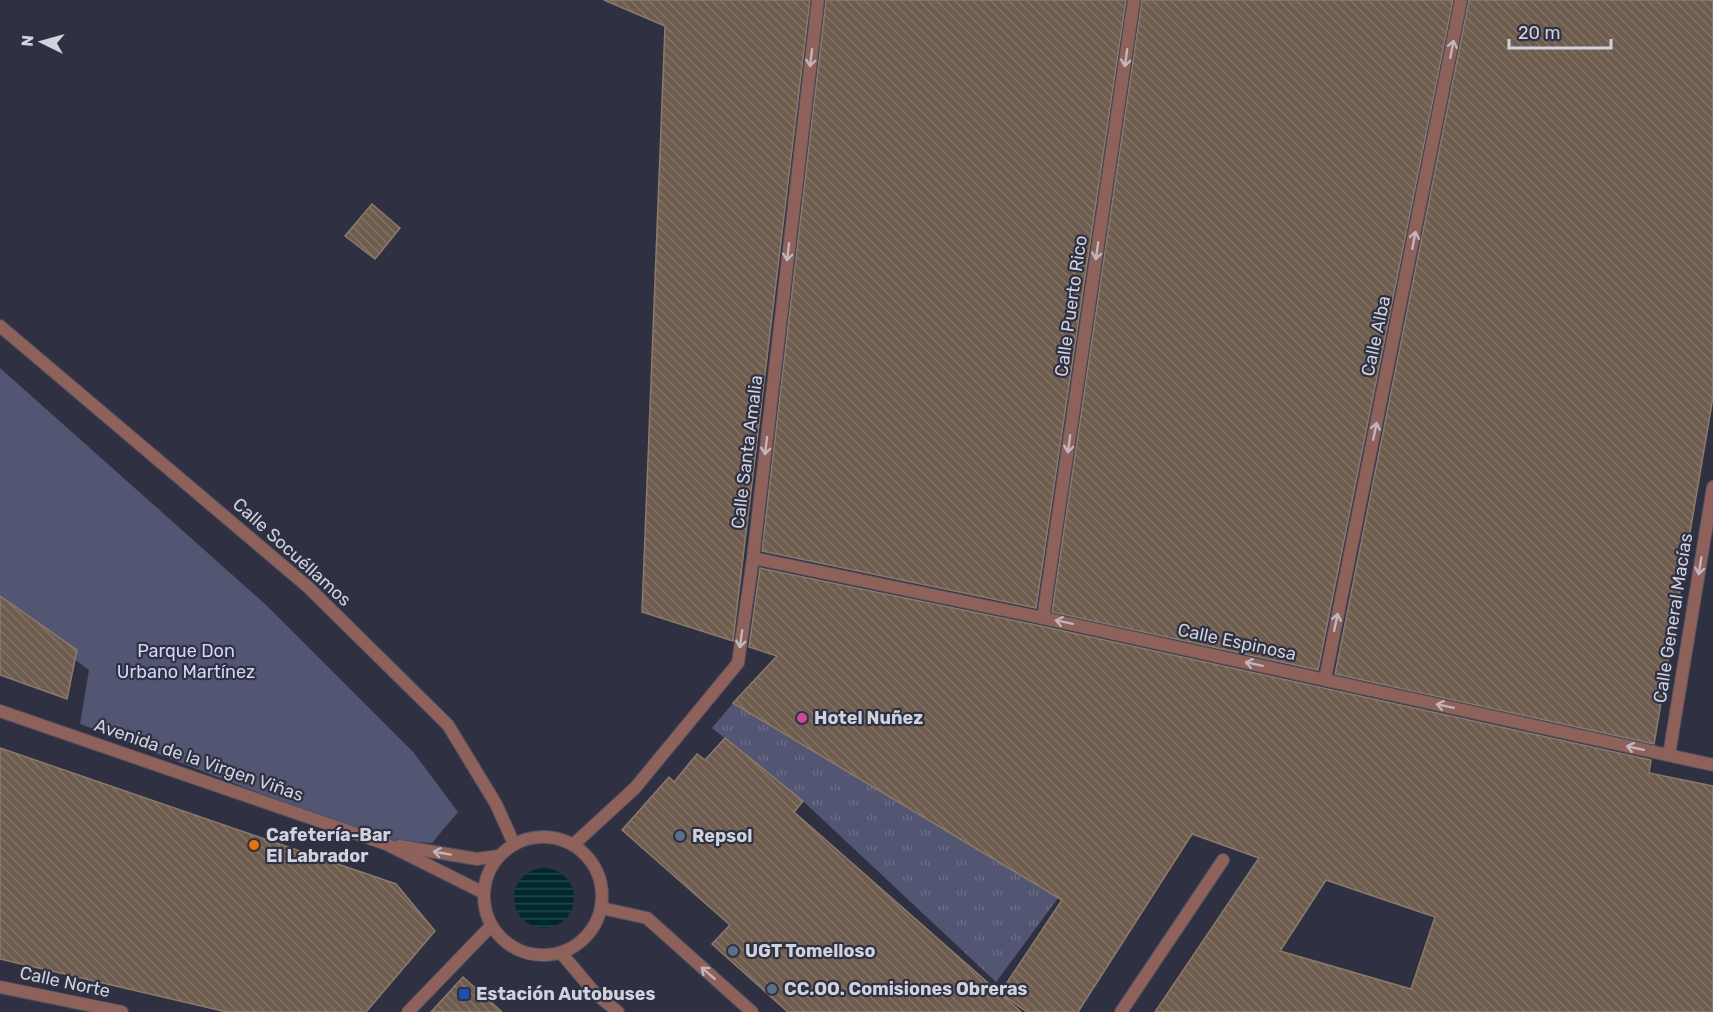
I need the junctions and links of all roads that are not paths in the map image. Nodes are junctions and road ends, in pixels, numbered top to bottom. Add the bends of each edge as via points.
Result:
1 (818, 0) edge
2 (1134, 0) edge
3 (1461, 0) edge
4 (0, 326) edge
5 (1713, 488) edge
6 (753, 558) junction
7 (1043, 618) junction
8 (1324, 679) junction
9 (0, 711) edge
10 (1669, 755) junction
11 (1713, 765) edge
12 (386, 844) junction
13 (514, 844) junction
14 (573, 845) junction
15 (499, 856) junction
16 (1223, 860) dead end
17 (484, 893) junction
18 (601, 908) junction
19 (491, 926) junction
20 (561, 953) junction
21 (0, 987) edge
22 (122, 1012) edge
23 (408, 1012) edge
24 (618, 1012) edge
25 (752, 1012) edge
26 (1121, 1012) edge

1 -> 6 street, Calle Santa Amalia
2 -> 7 street, Calle Puerto Rico
8 -> 3 street, Calle Alba
4 - 13 street, Calle Socuéllamos via 308,587 448,725 496,804
5 -> 10 street, Calle General Macías
6 - 7 street, Calle Espinosa
6 -> 14 street, Calle Santa Amalia via 738,663 635,788
8 -> 7 street, Calle Espinosa
10 -> 8 street, Calle Espinosa
9 - 12 street, Avenida de la Virgen Viñas
10 - 11 street, Calle Espinosa
15 -> 12 street, Avenida de la Virgen Viñas via 477,859
12 - 17 street, Avenida de la Virgen Viñas
13 - 14 street via 553,837
13 - 15 street
14 - 18 street via 587,856 597,872 602,889
15 - 17 street via 486,880
16 - 26 street
17 - 19 street
18 - 20 street via 598,920 583,941
25 -> 18 street via 647,918
19 - 20 street via 518,951 547,956
19 - 23 street
20 - 24 street via 595,993
21 - 22 street, Calle Norte

